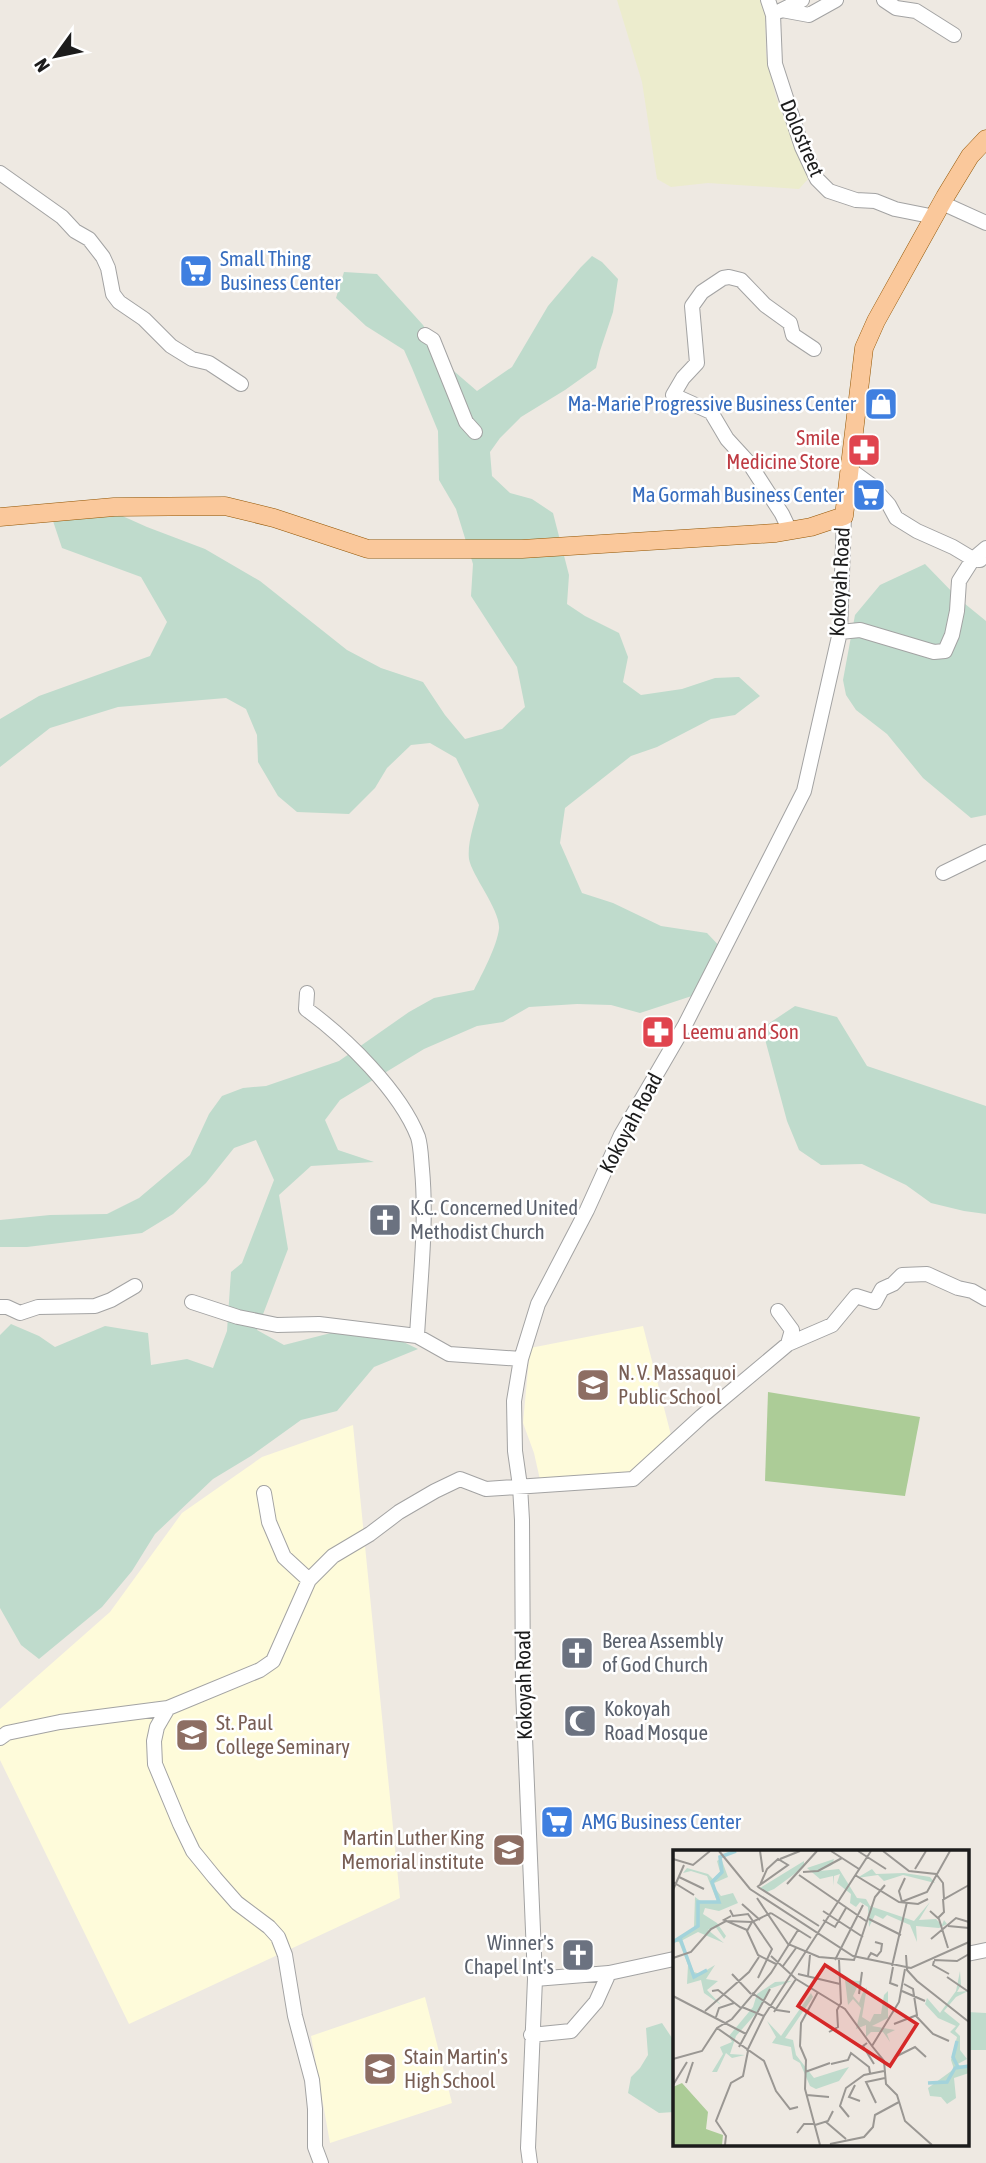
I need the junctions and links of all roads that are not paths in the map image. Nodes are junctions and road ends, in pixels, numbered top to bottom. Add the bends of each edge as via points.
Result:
1 (768, 0) edge
2 (803, 0) edge
3 (836, 0) edge
4 (884, 0) edge
5 (777, 13) junction
6 (954, 35) dead end
7 (986, 139) edge
8 (0, 173) edge
9 (938, 210) junction
10 (986, 223) edge
11 (425, 335) dead end
12 (814, 349) dead end
13 (241, 384) dead end
14 (475, 432) dead end
15 (849, 469) junction
16 (844, 516) junction
17 (0, 517) edge
18 (790, 531) junction
19 (986, 548) edge
20 (979, 559) edge
21 (840, 632) junction
22 (986, 852) edge
23 (943, 873) dead end
24 (307, 993) dead end
25 (135, 1286) dead end
26 (986, 1299) edge
27 (192, 1302) dead end
28 (0, 1307) edge
29 (778, 1311) dead end
30 (417, 1336) junction
31 (788, 1344) junction
32 (521, 1359) junction
33 (520, 1486) junction
34 (264, 1493) dead end
35 (309, 1580) junction
36 (168, 1708) junction
37 (0, 1738) edge
38 (986, 1950) edge
39 (968, 1954) edge
40 (673, 1959) edge
41 (609, 1973) junction
42 (535, 1979) junction
43 (531, 2035) junction
44 (321, 2163) edge
45 (530, 2163) edge

1 - 5 street, Dolostreet
2 - 5 street
3 - 5 street via 809,15
4 - 6 street via 896,8 916,11
5 - 9 street, Dolostreet via 775,64 817,179 829,191 856,200 895,209
7 - 9 main road, Kokoyah Road via 970,156
8 - 13 street via 89,239 103,257 119,302 178,350
9 - 10 street, Dolostreet
9 - 15 main road, Kokoyah Road via 864,348
11 - 14 street via 433,340 466,422
12 - 18 street via 793,335 790,323 741,280 723,278 702,292 692,306 696,363 673,395 711,412
15 - 16 main road, Kokoyah Road
15 - 20 street via 871,485 896,518
16 - 18 main road
16 - 21 street, Kokoyah Road
17 - 18 main road via 114,507 225,506 368,549 522,549
19 - 20 street
20 - 21 street via 959,581 952,635 944,652 860,630
21 - 32 street, Kokoyah Road via 804,791 685,1025 621,1135 537,1304
22 - 23 street
24 - 30 street via 306,1009 361,1058 401,1103 419,1140 424,1222
25 - 28 street via 95,1306 37,1307 20,1313
26 - 31 street via 928,1273 902,1275 882,1289 874,1302 856,1296 832,1325
27 - 30 street via 277,1325 319,1324
29 - 31 street via 792,1330
30 - 32 street via 449,1354
31 - 33 street via 632,1479
32 - 33 street, Kokoyah Road via 514,1401
33 - 35 street via 486,1489 460,1479 333,1556
33 - 42 street, Kokoyah Road
34 - 35 street via 269,1522 284,1557
35 - 36 street via 273,1661
36 - 37 street via 60,1722
36 - 44 street via 154,1741 155,1764 180,1824 193,1851 237,1903 278,1937 285,1955 312,2080 315,2147
38 - 39 street
40 - 41 street
41 - 42 street
41 - 43 street via 596,2002 571,2031
42 - 43 street, Kokoyah Road
43 - 45 street, Kokoyah Road

